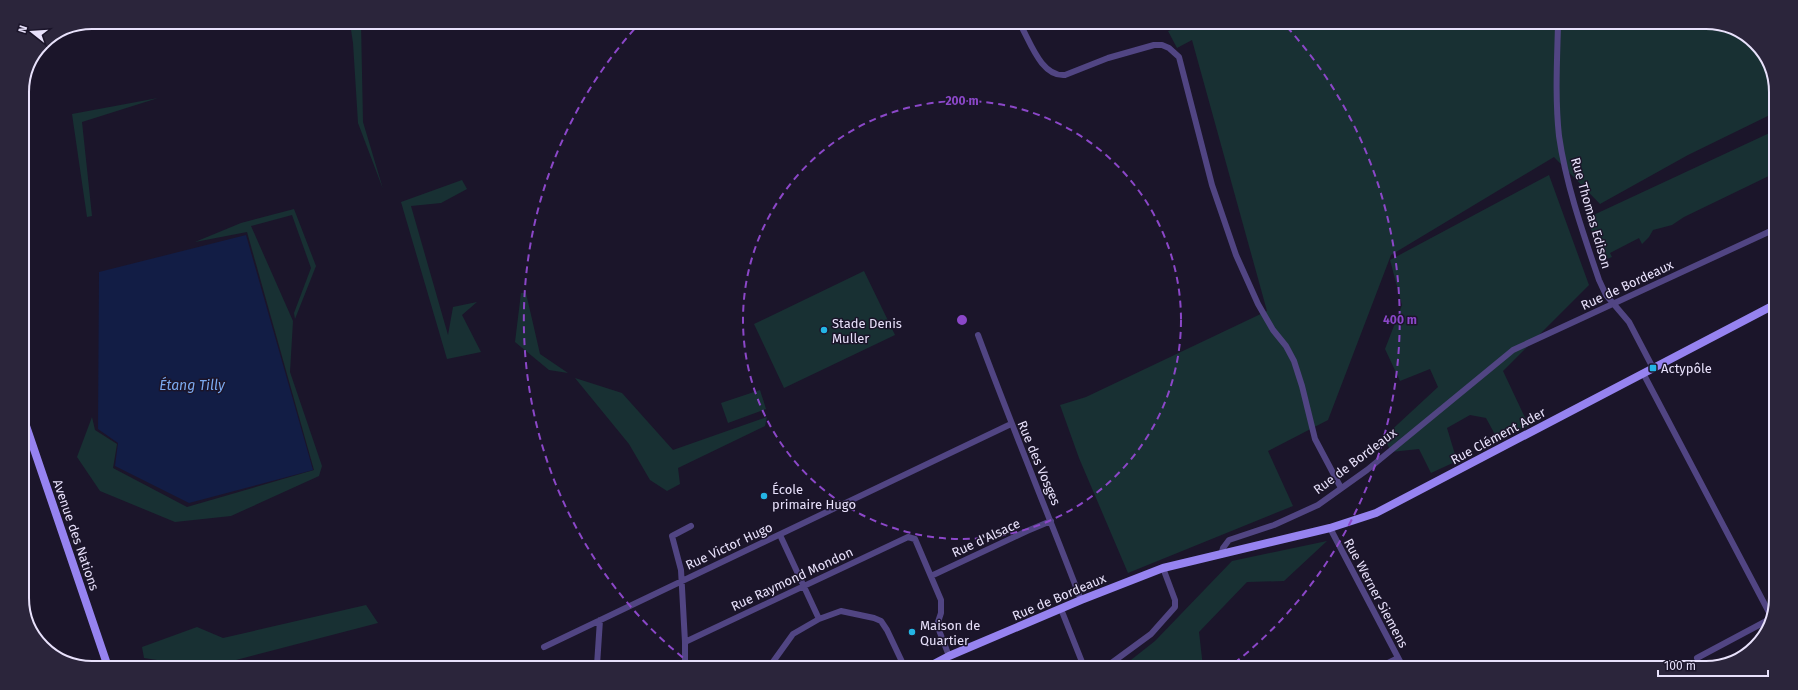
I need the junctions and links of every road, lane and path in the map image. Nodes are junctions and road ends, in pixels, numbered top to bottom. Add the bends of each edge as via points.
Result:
1 (1023, 29) edge
2 (1558, 29) edge
3 (1769, 233) edge
4 (1613, 304) junction
5 (1769, 308) edge
6 (978, 335) dead end
7 (1653, 368) junction
8 (1643, 373) junction
9 (1011, 424) junction
10 (29, 435) edge
11 (1340, 488) junction
12 (1052, 521) junction
13 (691, 526) dead end
14 (1330, 528) junction
15 (780, 535) junction
16 (1221, 555) junction
17 (1163, 568) junction
18 (931, 576) junction
19 (682, 581) junction
20 (804, 586) junction
21 (1081, 600) junction
22 (1061, 609) junction
23 (1768, 610) edge
24 (819, 618) junction
25 (600, 620) junction
26 (1764, 622) edge
27 (685, 642) junction
28 (544, 647) dead end
29 (949, 656) junction
30 (1398, 658) junction
31 (1696, 658) dead end
32 (106, 661) edge
33 (597, 661) edge
34 (685, 661) edge
35 (774, 661) edge
36 (902, 661) edge
37 (940, 661) edge
38 (1082, 661) edge
39 (1114, 661) edge
40 (1392, 661) edge
41 (1400, 661) edge

1 - 11 street via 1046,69 1058,75 1065,75 1108,58 1154,45 1169,48 1179,57 1210,179 1236,255 1258,304 1294,361 1315,439
2 - 4 street, Rue Thomas Edison via 1556,97 1568,181 1599,280
3 - 4 street, Rue de Bordeaux
4 - 7 street, Rue Thomas Edison via 1629,322
4 - 11 street, Rue de Bordeaux via 1513,350 1367,470
5 - 7 street, Rue Clément Ader
6 - 9 street, Rue des Vosges
7 - 8 street, Rue Clément Ader
8 - 14 street, Rue Clément Ader via 1376,513
8 - 23 street
9 - 12 street, Rue des Vosges
9 - 15 street, Rue Victor Hugo
10 - 32 street, Avenue des Nations
11 - 16 street, Rue de Bordeaux via 1298,516 1229,540
12 - 18 street, Rue d'Alsace
12 - 21 street, Rue des Vosges
13 - 19 street via 672,536
14 - 16 street, Rue Clément Ader
14 - 30 street, Rue Werner Siemens
15 - 19 street, Rue Victor Hugo
15 - 20 street
16 - 17 street, Rue de Bordeaux
17 - 21 street, Rue de Bordeaux
17 - 39 street via 1175,600 1175,607 1151,634
18 - 20 street, Rue Raymond Mondon via 915,539 908,537
18 - 29 street via 941,600 941,613 937,625
19 - 25 street, Rue Victor Hugo
19 - 27 street
20 - 24 street
20 - 27 street, Rue Raymond Mondon
21 - 22 street, Rue de Bordeaux
22 - 29 street, Rue de Bordeaux
22 - 38 street
24 - 35 street via 793,634
24 - 36 street via 841,611 881,621
25 - 28 street, Rue Victor Hugo
25 - 33 street
26 - 31 street
27 - 34 street
29 - 37 street, Rue de Bordeaux
30 - 40 street
30 - 41 street, Rue Werner Siemens

